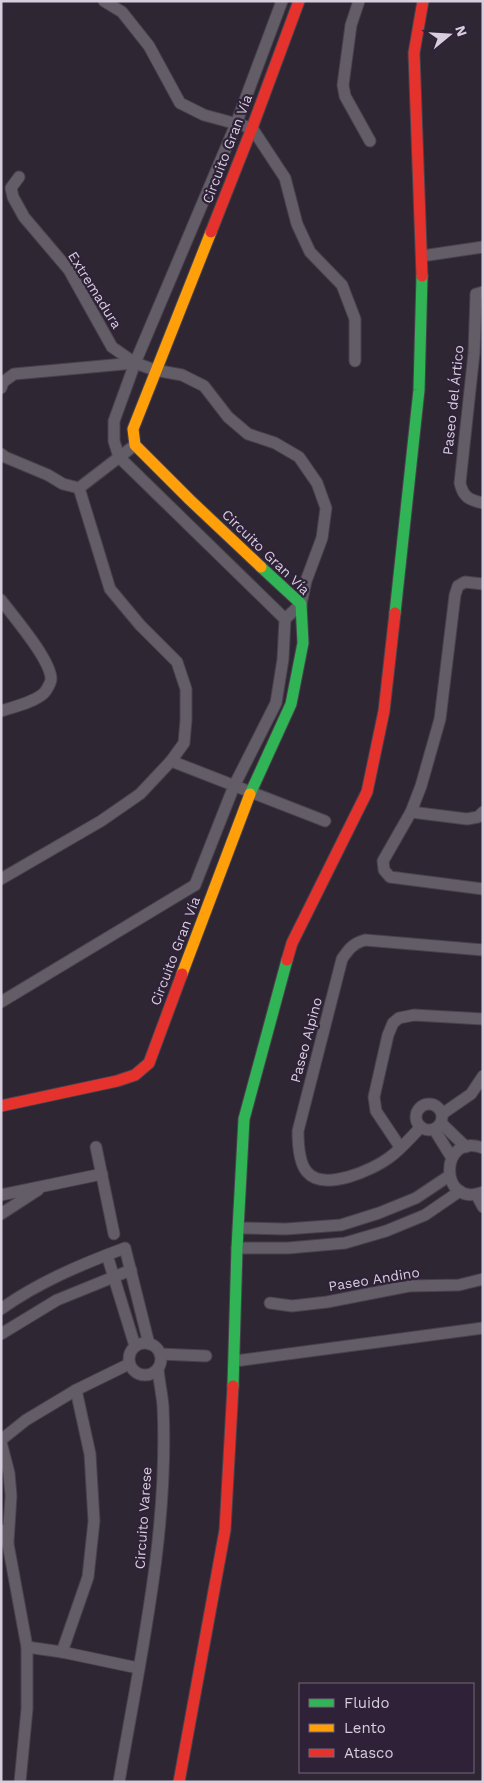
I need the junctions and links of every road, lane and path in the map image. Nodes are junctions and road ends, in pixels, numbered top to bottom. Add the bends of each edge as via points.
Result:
1 (104, 1) edge
2 (282, 1) edge
3 (300, 1) edge
4 (359, 1) edge
5 (424, 1) edge
6 (236, 124) junction
7 (252, 128) junction
8 (370, 141) dead end
9 (19, 177) dead end
10 (483, 247) edge
11 (422, 256) junction
12 (483, 292) edge
13 (112, 347) junction
14 (355, 361) dead end
15 (135, 363) junction
16 (100, 366) junction
17 (155, 370) junction
18 (1, 388) edge
19 (136, 445) junction
20 (1, 454) edge
21 (119, 457) junction
22 (80, 488) junction
23 (190, 500) junction
24 (483, 502) edge
25 (178, 513) junction
26 (483, 584) edge
27 (1, 600) edge
28 (301, 604) junction
29 (285, 619) junction
30 (1, 711) edge
31 (171, 761) junction
32 (234, 786) junction
33 (250, 794) junction
34 (411, 812) junction
35 (483, 812) edge
36 (325, 821) dead end
37 (1, 879) edge
38 (195, 885) junction
39 (483, 889) edge
40 (213, 892) junction
41 (483, 950) edge
42 (1, 1002) edge
43 (483, 1019) edge
44 (483, 1076) edge
45 (1, 1106) edge
46 (439, 1122) junction
47 (421, 1128) junction
48 (96, 1147) dead end
49 (400, 1147) junction
50 (466, 1147) junction
51 (483, 1148) edge
52 (452, 1158) junction
53 (102, 1174) junction
54 (449, 1176) junction
55 (44, 1186) junction
56 (460, 1191) junction
57 (479, 1193) edge
58 (1, 1195) edge
59 (483, 1207) edge
60 (1, 1214) edge
61 (239, 1228) junction
62 (114, 1234) dead end
63 (237, 1248) junction
64 (107, 1255) junction
65 (131, 1270) junction
66 (114, 1276) junction
67 (483, 1279) edge
68 (270, 1304) dead end
69 (1, 1309) edge
70 (483, 1328) edge
71 (1, 1334) edge
72 (150, 1344) junction
73 (135, 1346) junction
74 (160, 1354) junction
75 (206, 1356) dead end
76 (235, 1361) junction
77 (129, 1364) junction
78 (158, 1369) junction
79 (76, 1390) junction
80 (1, 1441) edge
81 (1, 1530) edge
82 (8, 1544) junction
83 (27, 1647) junction
84 (62, 1652) junction
85 (138, 1668) junction
86 (20, 1782) edge
87 (119, 1782) edge
88 (179, 1782) edge

1 - 6 street via 122,12 149,46 180,103 204,115
2 - 6 street, Circuito Gran Vía
3 - 7 street, Circuito Gran Vía
4 - 8 street via 351,25 343,85 345,96
5 - 11 street via 414,53
6 - 7 street
6 - 15 street, Circuito Gran Vía
7 - 14 street via 285,178 296,224 310,252 342,285 355,319
7 - 17 street, Circuito Gran Vía
9 - 13 street, Extremadura via 12,188 20,210 68,270
10 - 11 street
11 - 61 street via 418,390 384,710 367,792 292,942 244,1119
12 - 24 street, Paseo del Ártico via 476,294 474,353 460,483 462,493 471,501
13 - 15 street, Extremadura
13 - 16 street
15 - 16 street
15 - 17 street
15 - 21 street, Circuito Gran Vía via 114,421 114,441
16 - 18 street via 14,374 3,382
17 - 19 street, Circuito Gran Vía via 133,429
17 - 28 street via 182,375 204,386 228,417 248,434 275,443 299,458 317,483 326,508 322,538
19 - 21 street
19 - 23 street, Circuito Gran Vía
20 - 22 street via 63,484
21 - 22 street
21 - 25 street
22 - 31 street via 110,589 177,662 186,689 186,720 184,743
23 - 25 street
23 - 28 street, Circuito Gran Vía
25 - 29 street
26 - 34 street via 465,582 458,586 455,595 440,718
27 - 30 street via 38,650 51,680 44,692 28,702
28 - 29 street
28 - 33 street, Circuito Gran Vía via 303,642 291,704
29 - 32 street, Circuito Gran Vía via 276,703
31 - 32 street
31 - 37 street via 140,794 101,822
32 - 33 street
32 - 38 street, Circuito Gran Vía
33 - 36 street
33 - 40 street, Circuito Gran Vía
34 - 35 street via 467,819 478,817
34 - 39 street via 383,861 384,870 390,877
38 - 40 street
38 - 42 street
40 - 45 street, Circuito Gran Vía via 149,1063 135,1075 116,1081
41 - 49 street, Paseo Alpino via 365,940 350,948 342,960 298,1131 299,1151 307,1172 318,1179 336,1180 364,1172 390,1157
43 - 49 street via 414,1015 399,1018 393,1023 374,1097 376,1110
44 - 46 street via 471,1094
46 - 47 street via 425,1130
46 - 47 street via 440,1110 433,1104 424,1105 417,1111 416,1120
46 - 50 street
46 - 52 street
47 - 49 street, Paseo Alpino
48 - 53 street
50 - 51 street
50 - 52 street
52 - 54 street
53 - 55 street
53 - 62 street
54 - 56 street
54 - 61 street via 416,1198 340,1225
55 - 58 street
55 - 60 street
56 - 57 street
56 - 63 street via 425,1215 345,1243
57 - 59 street
61 - 63 street
63 - 76 street
64 - 65 street via 125,1248
64 - 66 street
64 - 69 street via 72,1269
65 - 66 street
65 - 72 street
66 - 71 street via 57,1300
66 - 73 street
67 - 68 street, Paseo Andino via 459,1285 409,1286 327,1302 292,1306
70 - 76 street
72 - 73 street
72 - 74 street
73 - 77 street via 129,1354
74 - 75 street
74 - 78 street, Circuito Varese
76 - 88 street via 225,1530
77 - 78 street via 140,1374 150,1375
77 - 79 street
78 - 85 street, Circuito Varese via 163,1405 162,1491 154,1578
79 - 80 street via 26,1420
79 - 84 street via 90,1454 94,1521 88,1576
80 - 82 street via 11,1496
81 - 82 street
82 - 83 street
83 - 84 street
83 - 86 street via 27,1709
84 - 85 street
85 - 87 street, Circuito Varese

